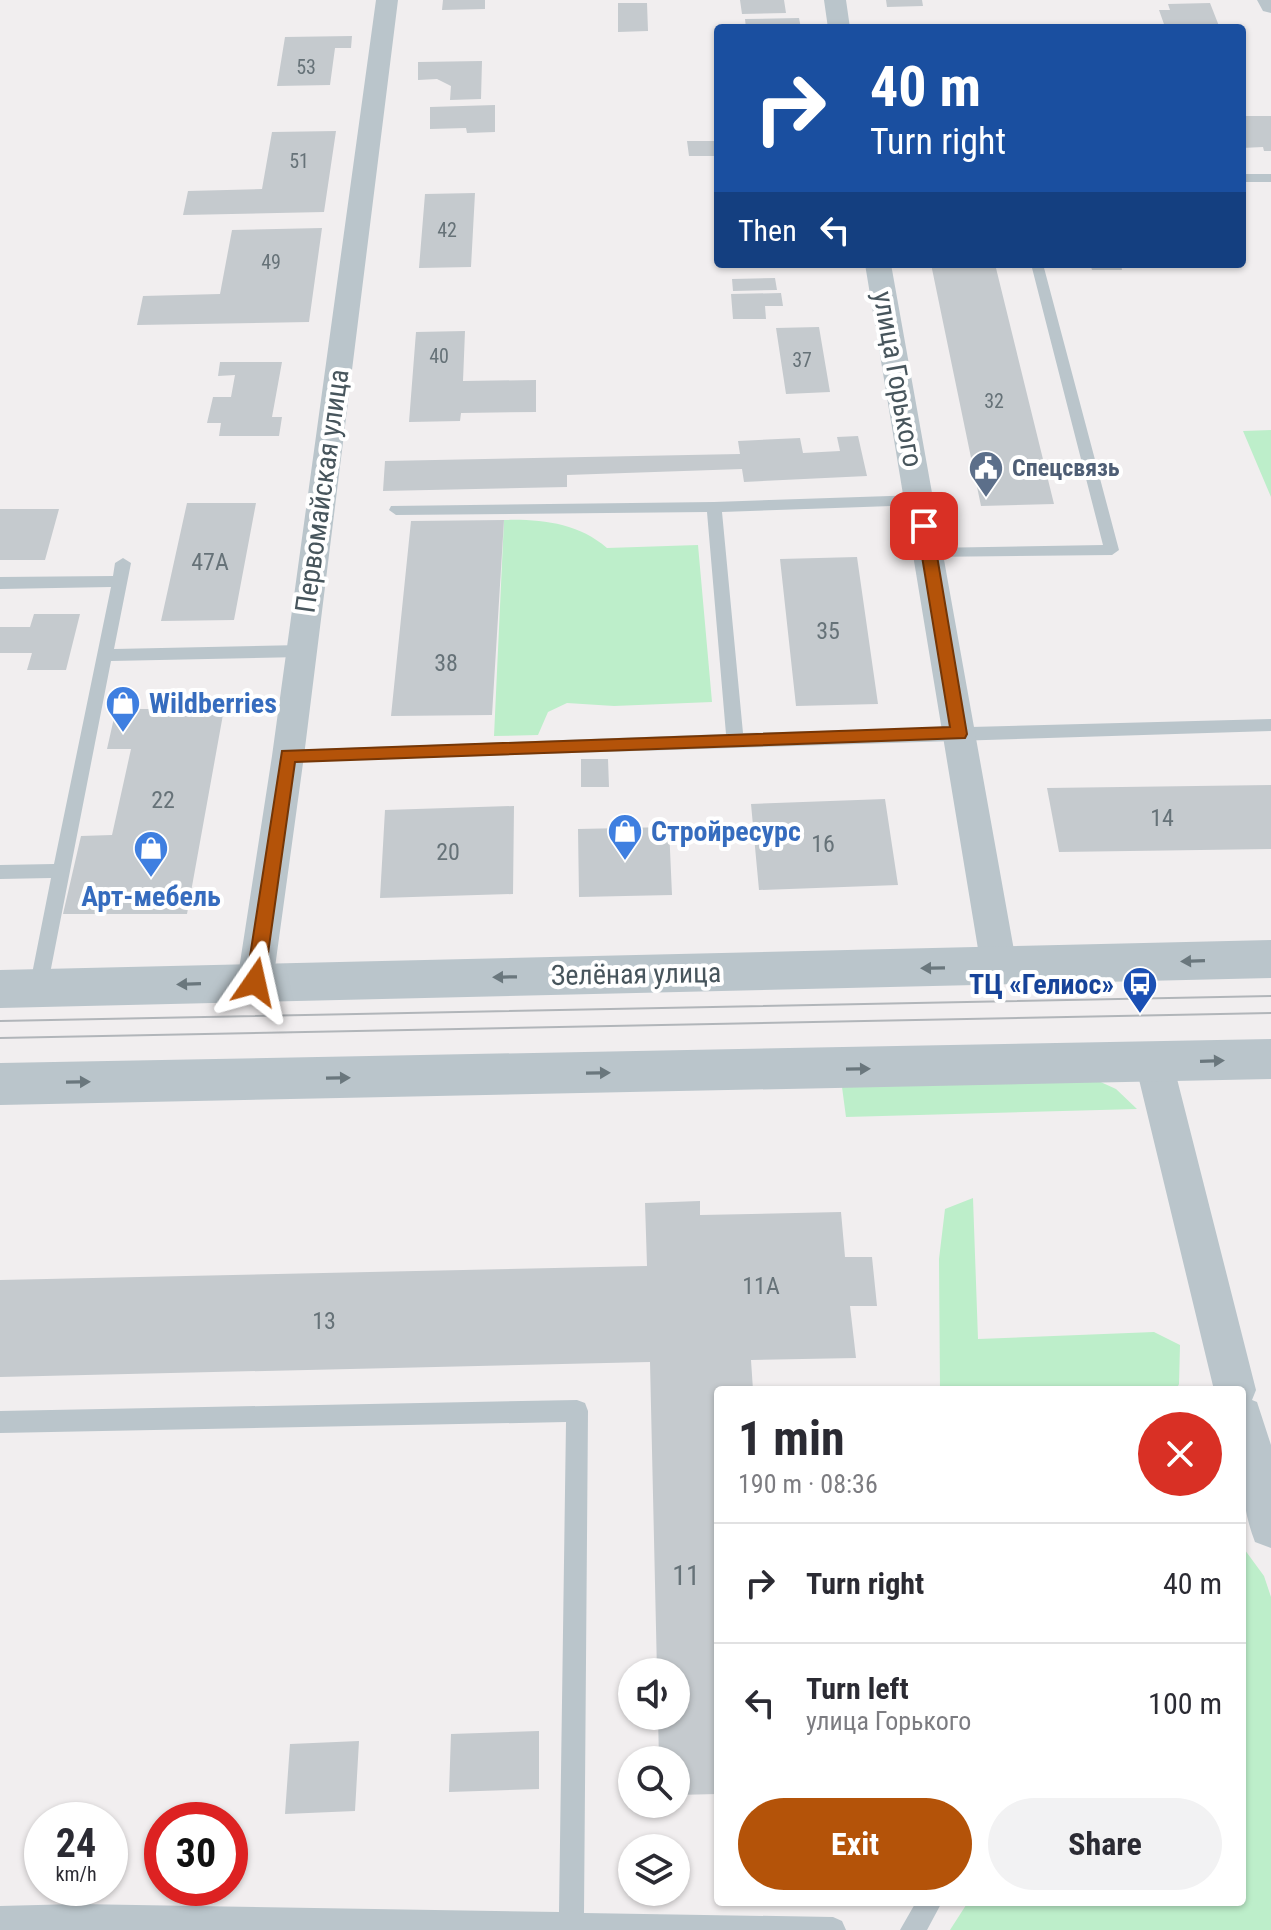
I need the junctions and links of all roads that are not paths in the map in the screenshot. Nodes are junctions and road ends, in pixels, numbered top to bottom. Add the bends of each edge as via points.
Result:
1 (387, 0) edge
2 (835, 0) edge
3 (1268, 0) edge
4 (1271, 6) edge
5 (838, 24) edge
6 (1246, 178) edge
7 (1271, 178) edge
8 (879, 268) edge
9 (1038, 268) edge
10 (920, 500) junction
11 (714, 507) junction
12 (396, 510) dead end
13 (929, 553) junction
14 (123, 563) dead end
15 (120, 581) junction
16 (0, 583) edge
17 (301, 651) junction
18 (105, 655) junction
19 (1271, 725) edge
20 (959, 734) junction
21 (735, 740) junction
22 (288, 756) junction
23 (61, 871) junction
24 (0, 872) edge
25 (1271, 959) edge
26 (999, 967) junction
27 (255, 982) junction
28 (19, 989) edge
29 (1271, 1059) edge
30 (1154, 1063) junction
31 (0, 1084) edge
32 (1233, 1386) edge
33 (0, 1422) edge
34 (1246, 1436) edge
35 (1271, 1526) edge
36 (928, 1906) edge
37 (0, 1918) edge
38 (75, 1923) edge
39 (571, 1926) junction
40 (833, 1930) edge
41 (913, 1930) edge

1 - 17 street, Первомайская улица
2 - 5 street
3 - 4 street
6 - 7 lane
8 - 10 street, улица Горького
9 - 13 lane via 1112,550
10 - 11 lane
10 - 13 street, улица Горького
11 - 12 lane
11 - 21 lane
13 - 20 street, улица Горького
14 - 15 lane
15 - 16 lane
15 - 18 lane
17 - 18 lane
17 - 22 street, Первомайская улица
18 - 23 lane
19 - 20 lane
20 - 21 lane
20 - 26 street, улица Горького
21 - 22 lane
22 - 27 street, Первомайская улица
23 - 24 lane
23 - 28 lane
25 -> 26 street, Зелёная улица
26 -> 27 street, Зелёная улица
27 -> 28 street, Зелёная улица
30 -> 29 street
31 -> 30 street
30 - 32 street
33 - 39 lane via 577,1411
34 - 35 street
36 - 41 lane
37 - 38 lane
38 - 39 lane
39 - 40 lane

